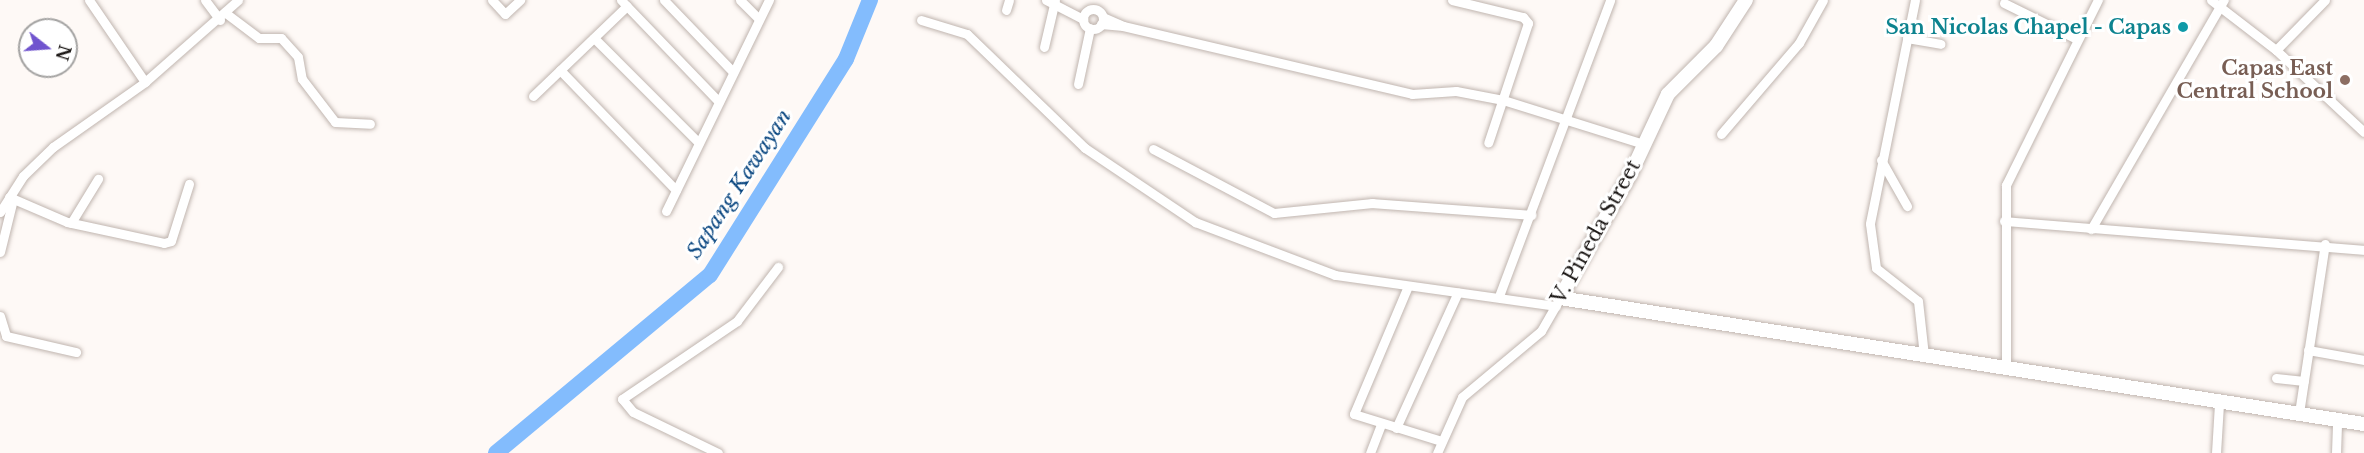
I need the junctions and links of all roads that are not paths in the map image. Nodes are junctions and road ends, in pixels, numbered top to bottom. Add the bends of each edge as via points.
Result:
1 (89, 0) edge
2 (205, 0) edge
3 (238, 0) edge
4 (492, 0) edge
5 (520, 0) edge
6 (664, 0) edge
7 (740, 0) edge
8 (769, 0) edge
9 (1009, 0) edge
10 (1046, 0) edge
11 (1452, 0) edge
12 (1610, 0) edge
13 (1746, 0) edge
14 (1823, 0) edge
15 (1915, 0) edge
16 (2098, 0) edge
17 (2325, 0) edge
18 (2218, 2) edge
19 (624, 3) edge
20 (2004, 3) dead end
21 (1054, 4) edge
22 (1095, 4) edge
23 (1006, 10) dead end
24 (224, 17) junction
25 (1083, 18) junction
26 (759, 19) junction
27 (921, 20) dead end
28 (1102, 20) junction
29 (1090, 28) junction
30 (594, 38) junction
31 (1907, 38) junction
32 (2077, 39) junction
33 (1940, 44) dead end
34 (1044, 47) dead end
35 (2276, 50) junction
36 (560, 70) junction
37 (733, 72) junction
38 (145, 82) junction
39 (1078, 84) dead end
40 (533, 96) dead end
41 (1503, 100) junction
42 (719, 102) junction
43 (1569, 120) junction
44 (370, 124) dead end
45 (2364, 132) edge
46 (1721, 134) dead end
47 (699, 143) junction
48 (1488, 143) dead end
49 (1643, 144) junction
50 (1153, 149) dead end
51 (1881, 160) junction
52 (98, 179) dead end
53 (189, 184) dead end
54 (676, 190) junction
55 (11, 198) junction
56 (1907, 206) dead end
57 (666, 211) dead end
58 (0, 212) edge
59 (1532, 215) junction
60 (2004, 221) junction
61 (71, 223) junction
62 (2091, 230) junction
63 (2325, 244) junction
64 (2364, 250) edge
65 (0, 252) edge
66 (778, 267) dead end
67 (1408, 286) junction
68 (1458, 292) junction
69 (1499, 296) junction
70 (1558, 302) junction
71 (0, 316) edge
72 (2308, 350) junction
73 (76, 352) dead end
74 (1924, 355) junction
75 (2364, 360) edge
76 (2006, 368) junction
77 (2276, 378) dead end
78 (2304, 381) junction
79 (2219, 404) junction
80 (2299, 413) junction
81 (2337, 420) junction
82 (1381, 424) junction
83 (2364, 424) edge
84 (1396, 428) junction
85 (1441, 441) junction
86 (718, 453) edge
87 (1370, 453) edge
88 (1437, 453) edge
89 (2216, 453) edge
90 (2336, 453) edge

1 - 38 street
2 - 24 street
3 - 24 street
4 - 5 street via 506,14
6 - 37 street
7 - 26 street
8 - 26 street
9 - 23 street
10 - 21 street
11 - 41 street via 1523,17 1528,23
12 - 43 street
13 - 49 street, V. Pineda Street via 1716,46 1668,94
14 - 46 street via 1799,43
15 - 31 street
16 - 32 street
17 - 35 street
18 - 35 street
18 - 62 street
19 - 30 street
19 - 42 street
20 - 32 street
21 - 25 street
21 - 34 street
22 - 25 street
22 - 28 street
24 - 38 street
24 - 44 street via 259,38 281,38 298,57 302,79 335,122
25 - 29 street
26 - 37 street
27 - 67 street via 967,34 1085,148 1195,222 1321,272
28 - 29 street
28 - 41 street via 1412,94 1456,91
29 - 39 street
30 - 36 street
30 - 47 street
31 - 33 street
31 - 51 street
32 - 60 street via 2010,170
35 - 45 street
36 - 40 street
36 - 54 street
37 - 42 street
38 - 55 street via 52,147
41 - 43 street
41 - 48 street
42 - 47 street
43 - 49 street
43 - 59 street
47 - 54 street
49 - 70 street, V. Pineda Street
50 - 59 street via 1274,213 1383,204
51 - 56 street
51 - 74 street via 1870,224 1874,263 1914,293
52 - 61 street
53 - 61 street via 169,242
54 - 57 street
55 - 58 street
55 - 61 street
55 - 65 street
59 - 69 street
60 - 62 street
60 - 76 street
62 - 63 street
63 - 64 street
63 - 72 street
66 - 86 street via 737,321 622,399 633,412
67 - 68 street
67 - 82 street via 1354,409 1354,414
68 - 69 street
68 - 84 street
69 - 70 street
70 - 74 street
70 - 85 street, V. Pineda Street via 1541,331 1462,397
71 - 73 street via 6,336
72 - 75 street
72 - 78 street
74 - 76 street
76 - 79 street
77 - 78 street
78 - 80 street
79 - 80 street
79 - 89 street
80 - 81 street
81 - 83 street
81 - 90 street
82 - 84 street
82 - 87 street
84 - 85 street
85 - 88 street, V. Pineda Street

